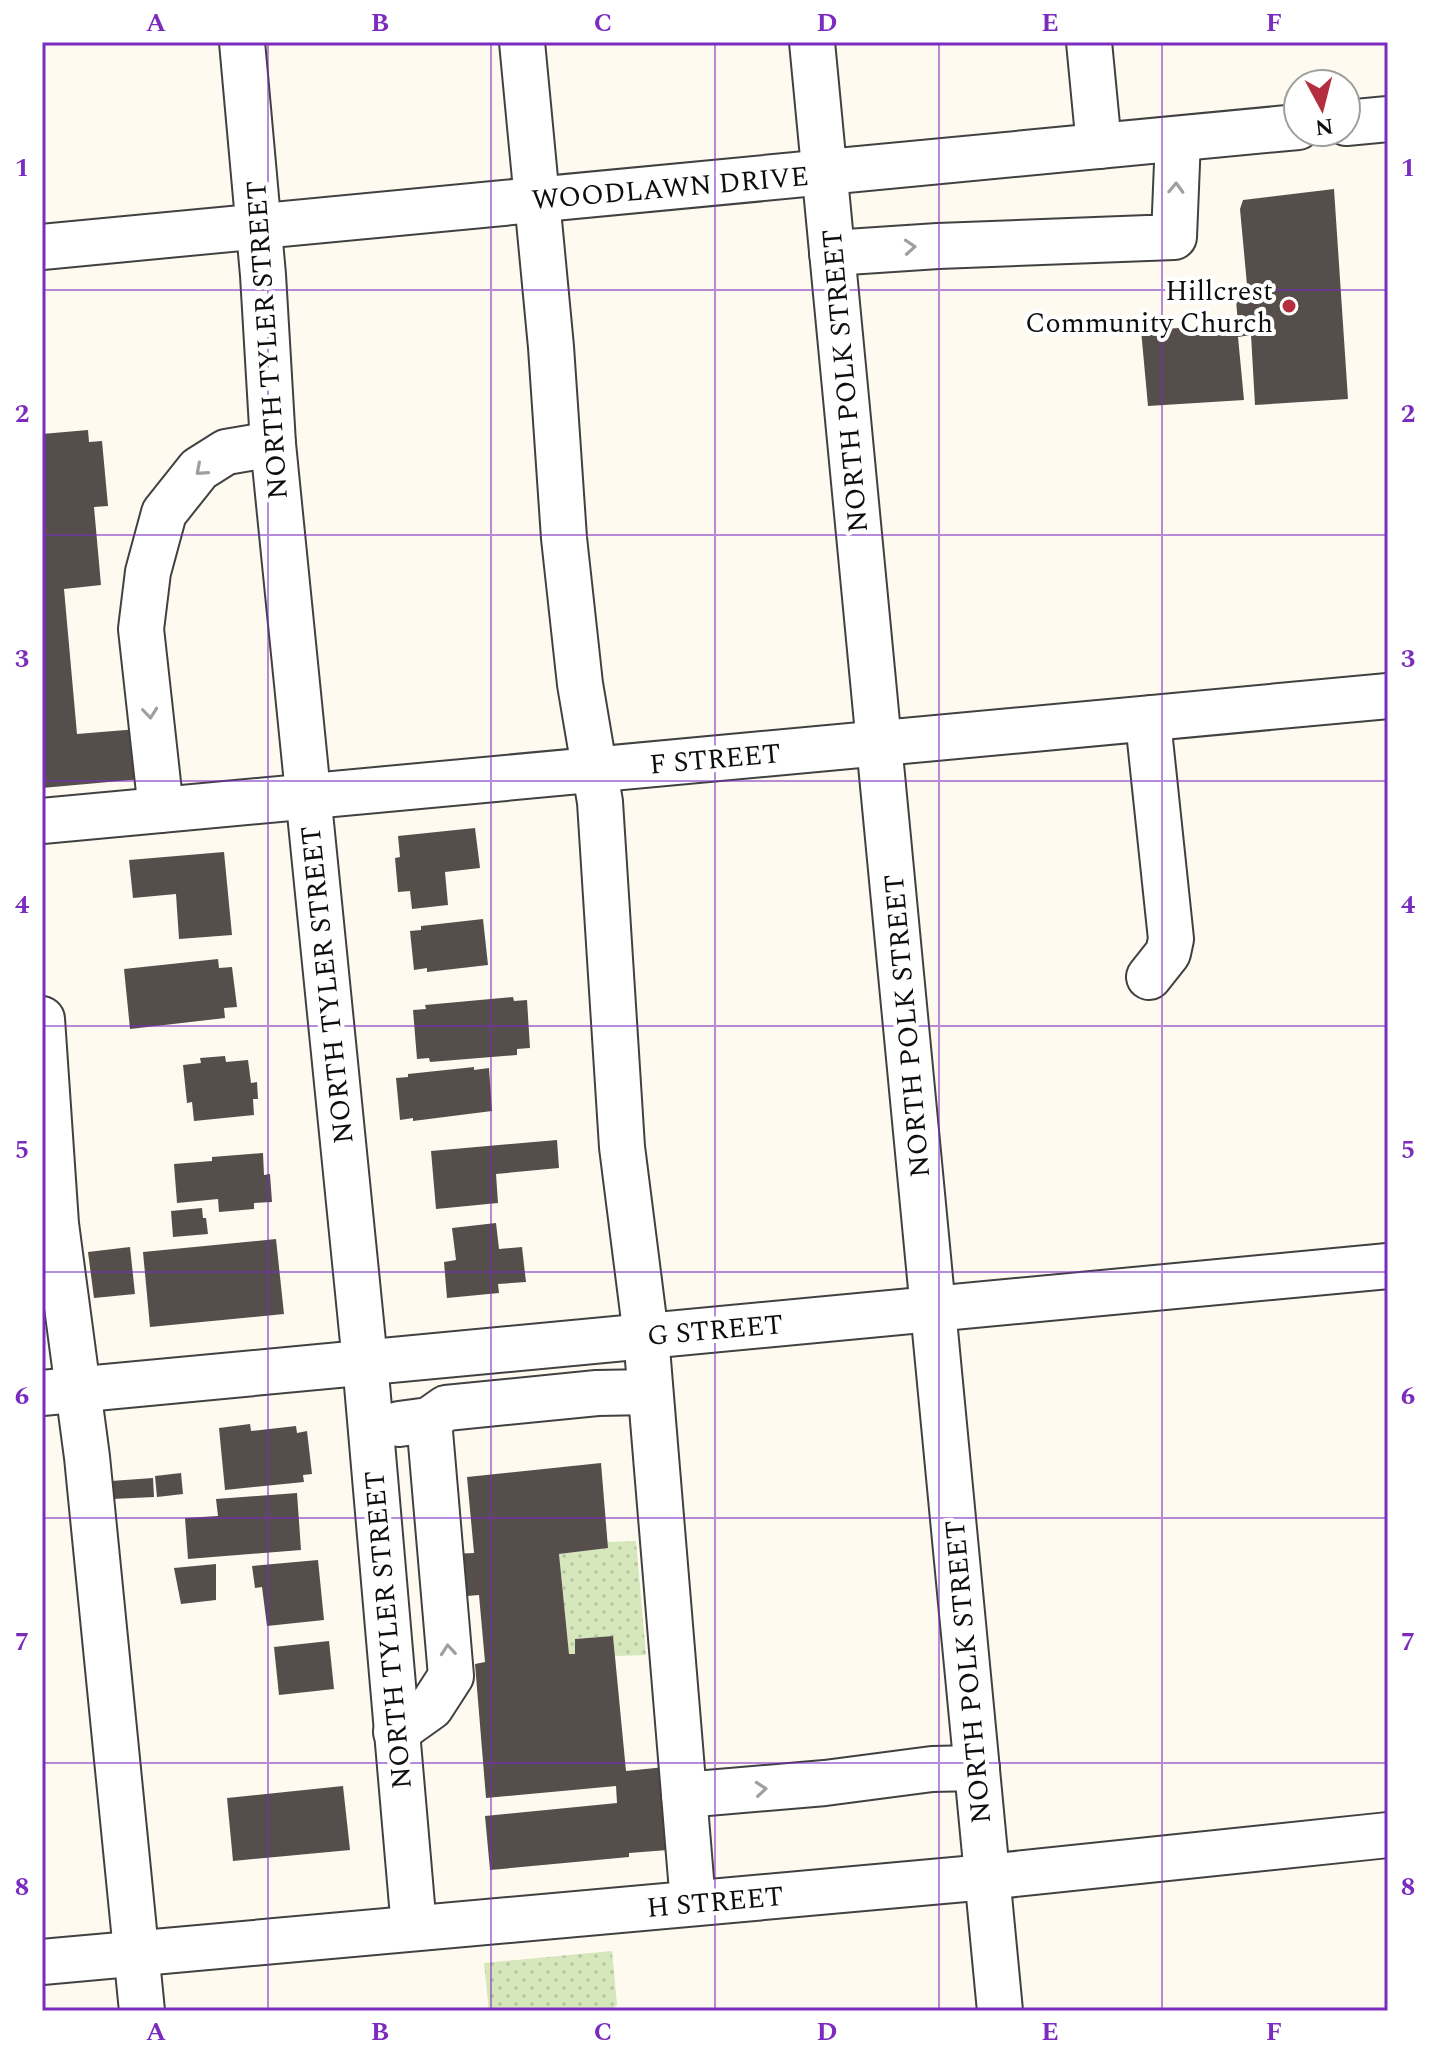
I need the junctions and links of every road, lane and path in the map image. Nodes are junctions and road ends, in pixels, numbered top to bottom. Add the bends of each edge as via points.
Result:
1 (242, 42) edge
2 (522, 42) edge
3 (812, 42) edge
4 (1089, 42) edge
5 (1388, 119) edge
6 (1362, 121) edge
7 (1282, 129) edge
8 (1178, 139) junction
9 (1099, 146) junction
10 (824, 173) junction
11 (537, 200) junction
12 (259, 228) junction
13 (42, 247) edge
14 (832, 253) junction
15 (273, 444) junction
16 (1388, 696) edge
17 (1152, 718) junction
18 (879, 743) junction
19 (595, 770) junction
20 (306, 797) junction
21 (161, 810) junction
22 (42, 821) edge
23 (1149, 977) dead end
24 (42, 1019) edge
25 (1388, 1266) edge
26 (933, 1309) junction
27 (646, 1336) junction
28 (365, 1362) junction
29 (60, 1391) edge
30 (650, 1392) junction
31 (429, 1420) junction
32 (369, 1427) junction
33 (396, 1732) junction
34 (977, 1768) junction
35 (684, 1795) junction
36 (1388, 1835) edge
37 (987, 1877) junction
38 (693, 1903) junction
39 (414, 1928) junction
40 (137, 1953) junction
41 (42, 1962) edge
42 (142, 2011) edge
43 (1000, 2011) edge

1 - 12 street, NORTH TYLER STREET
2 - 11 street
3 - 10 street, NORTH POLK STREET
4 - 9 street
5 - 6 street
7 - 8 street, WOODLAWN DRIVE
8 - 9 street, WOODLAWN DRIVE
14 -> 8 street via 1174,237
9 - 10 street, WOODLAWN DRIVE
10 - 11 street, WOODLAWN DRIVE
10 - 14 street, NORTH POLK STREET
11 - 12 street, WOODLAWN DRIVE
11 - 19 street via 564,538
12 - 13 street, WOODLAWN DRIVE
12 - 15 street, NORTH TYLER STREET
14 - 18 street, NORTH POLK STREET
15 - 20 street, NORTH TYLER STREET
15 -> 21 street via 226,452 199,469 164,513 148,572 141,629
16 - 17 street, F STREET
17 - 18 street, F STREET
17 - 23 street via 1171,939 1168,953
18 - 19 street, F STREET
18 - 26 street, NORTH POLK STREET
19 - 20 street, F STREET
19 - 27 street via 622,1147
20 - 21 street, F STREET
20 - 28 street, NORTH TYLER STREET
21 - 22 street, F STREET
24 - 29 street via 56,1224
25 - 26 street, G STREET
26 - 27 street, G STREET
26 - 34 street, NORTH POLK STREET
27 - 28 street, G STREET
27 - 30 street
28 - 29 street, G STREET
28 - 32 street, NORTH TYLER STREET
29 - 40 street via 87,1457
30 - 31 street via 446,1408
30 - 35 street
31 - 32 street
33 -> 31 street via 431,1707 451,1676
32 - 33 street, NORTH TYLER STREET
33 - 39 street, NORTH TYLER STREET
35 -> 34 street
34 - 37 street, NORTH POLK STREET
35 - 38 street
36 - 37 street, H STREET
37 - 38 street, H STREET
37 - 43 street, NORTH POLK STREET
38 - 39 street, H STREET
39 - 40 street, H STREET
40 - 41 street, H STREET
40 - 42 street

